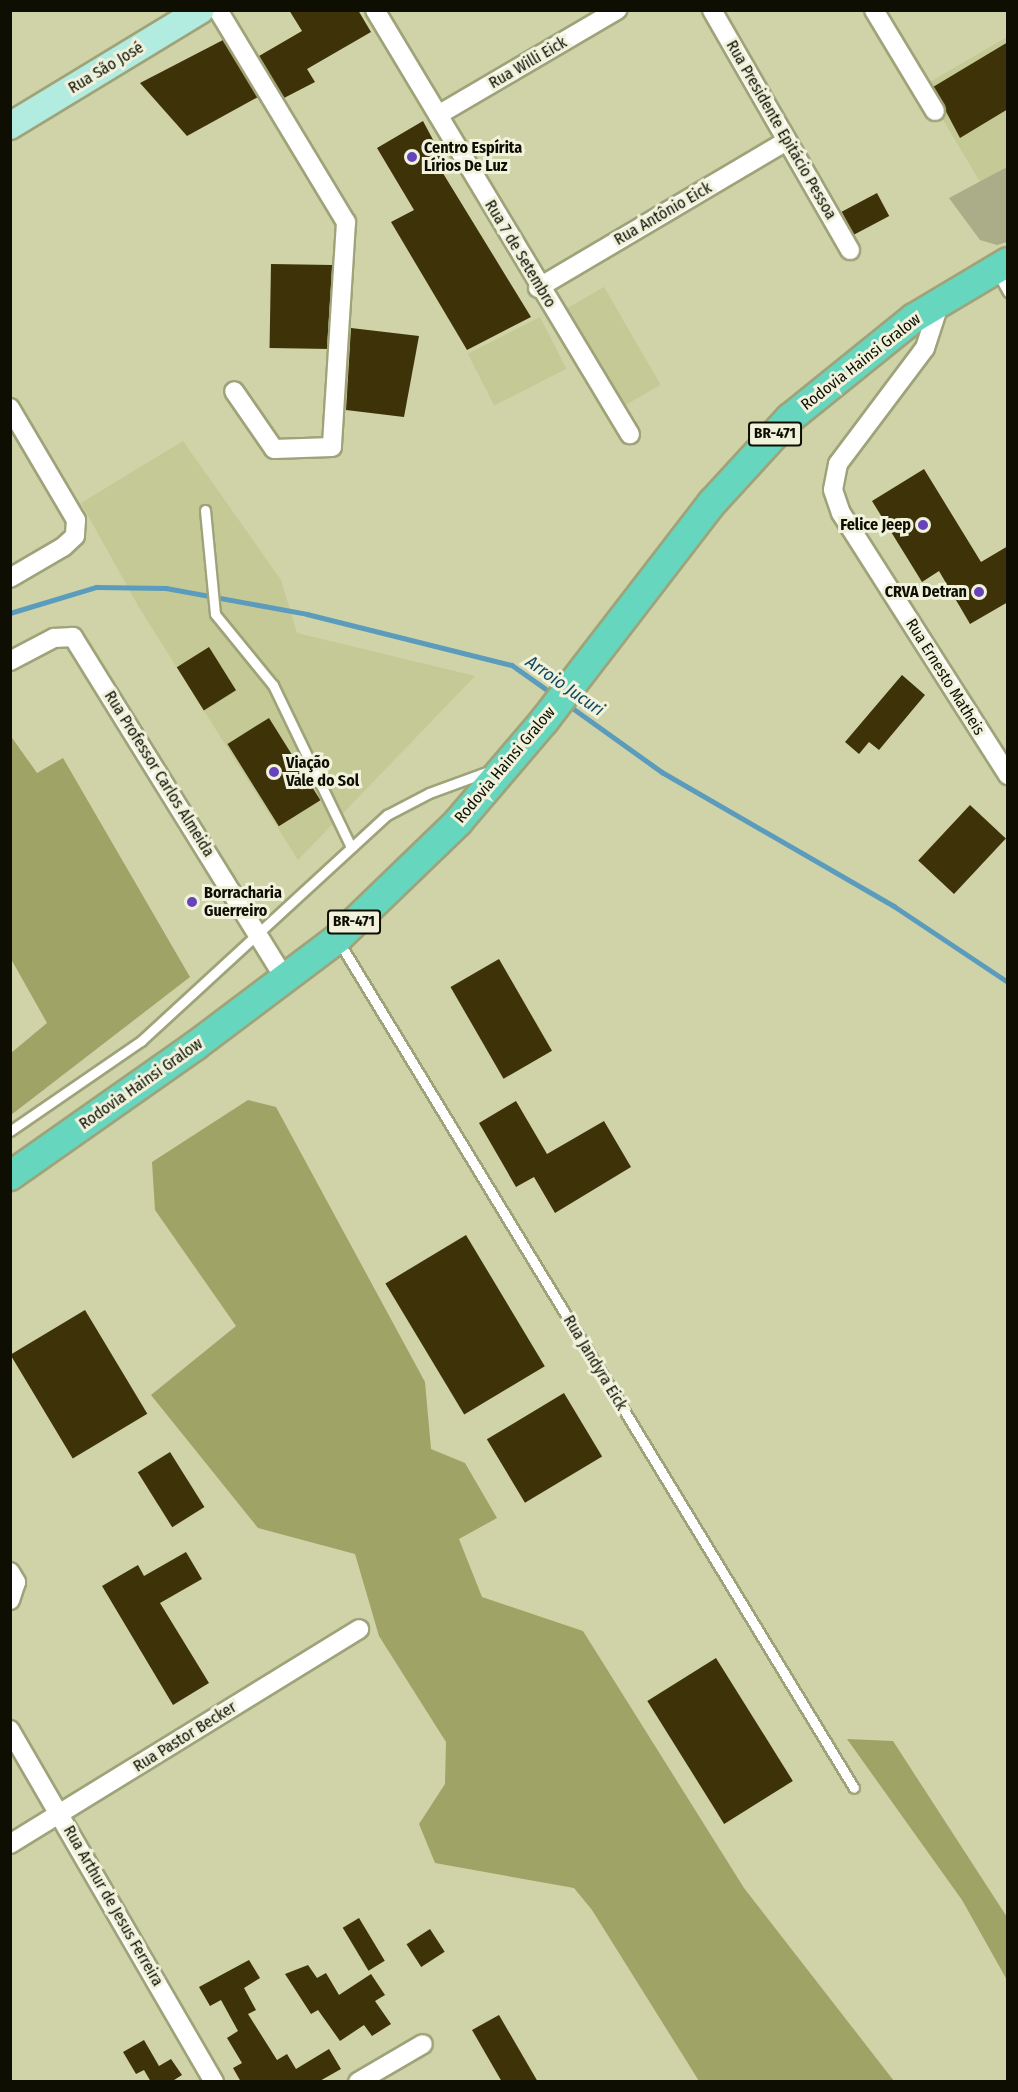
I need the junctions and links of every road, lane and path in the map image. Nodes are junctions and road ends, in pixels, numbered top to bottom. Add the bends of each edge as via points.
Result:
1 (201, 10) edge
2 (218, 10) edge
3 (375, 10) edge
4 (617, 10) edge
5 (711, 10) edge
6 (874, 10) edge
7 (935, 111) dead end
8 (438, 116) junction
9 (14, 117) edge
10 (787, 141) junction
11 (850, 250) dead end
12 (1003, 274) edge
13 (538, 288) junction
14 (941, 299) junction
15 (234, 391) dead end
16 (10, 408) edge
17 (630, 434) dead end
18 (205, 510) dead end
19 (10, 578) edge
20 (10, 661) edge
21 (506, 766) junction
22 (1008, 776) edge
23 (351, 847) junction
24 (258, 934) junction
25 (337, 939) junction
26 (286, 980) junction
27 (10, 1131) edge
28 (10, 1176) edge
29 (10, 1572) edge
30 (10, 1600) edge
31 (358, 1629) dead end
32 (10, 1730) edge
33 (854, 1788) dead end
34 (60, 1814) junction
35 (10, 1844) edge
36 (423, 2044) dead end
37 (214, 2082) edge
38 (358, 2082) edge

1 - 9 main road, Rua São José
2 - 15 street via 346,222 332,447 274,449
3 - 8 street, Rua 7 de Setembro
4 - 8 street, Rua Willi Eick
5 - 10 street, Rua Presidente Epitácio Pessoa
6 - 7 street
8 - 13 street, Rua 7 de Setembro
10 - 11 street, Rua Presidente Epitácio Pessoa
10 - 13 street, Rua Antônio Eick
12 - 14 main road, Rodovia Hainsi Gralow / BR-471
13 - 17 street, Rua 7 de Setembro
14 - 21 main road, Rodovia Hainsi Gralow / BR-471 via 829,383 782,426 712,503
14 - 22 street, Rua Ernesto Matheis via 925,348 838,464 833,490 841,513
16 - 19 street via 76,520 75,536 63,547
18 - 23 lane via 215,614 273,685
20 - 24 street, Rua Professor Carlos Almeida via 66,635 73,637
21 - 23 lane via 462,779 387,815
21 - 25 main road, Rodovia Hainsi Gralow / BR-471 via 458,822
23 - 24 lane
24 - 26 street, Rua Professor Carlos Almeida
24 - 27 lane via 141,1041
25 - 26 main road, Rodovia Hainsi Gralow / BR-471
25 - 33 lane, Rua Jandyra Eick
26 - 28 main road, Rodovia Hainsi Gralow / BR-471
29 - 30 street via 16,1582
31 - 34 street, Rua Pastor Becker
32 - 34 street, Rua Arthur de Jesus Ferreira
34 - 35 street, Rua Pastor Becker
34 - 37 street, Rua Arthur de Jesus Ferreira
36 - 38 street

